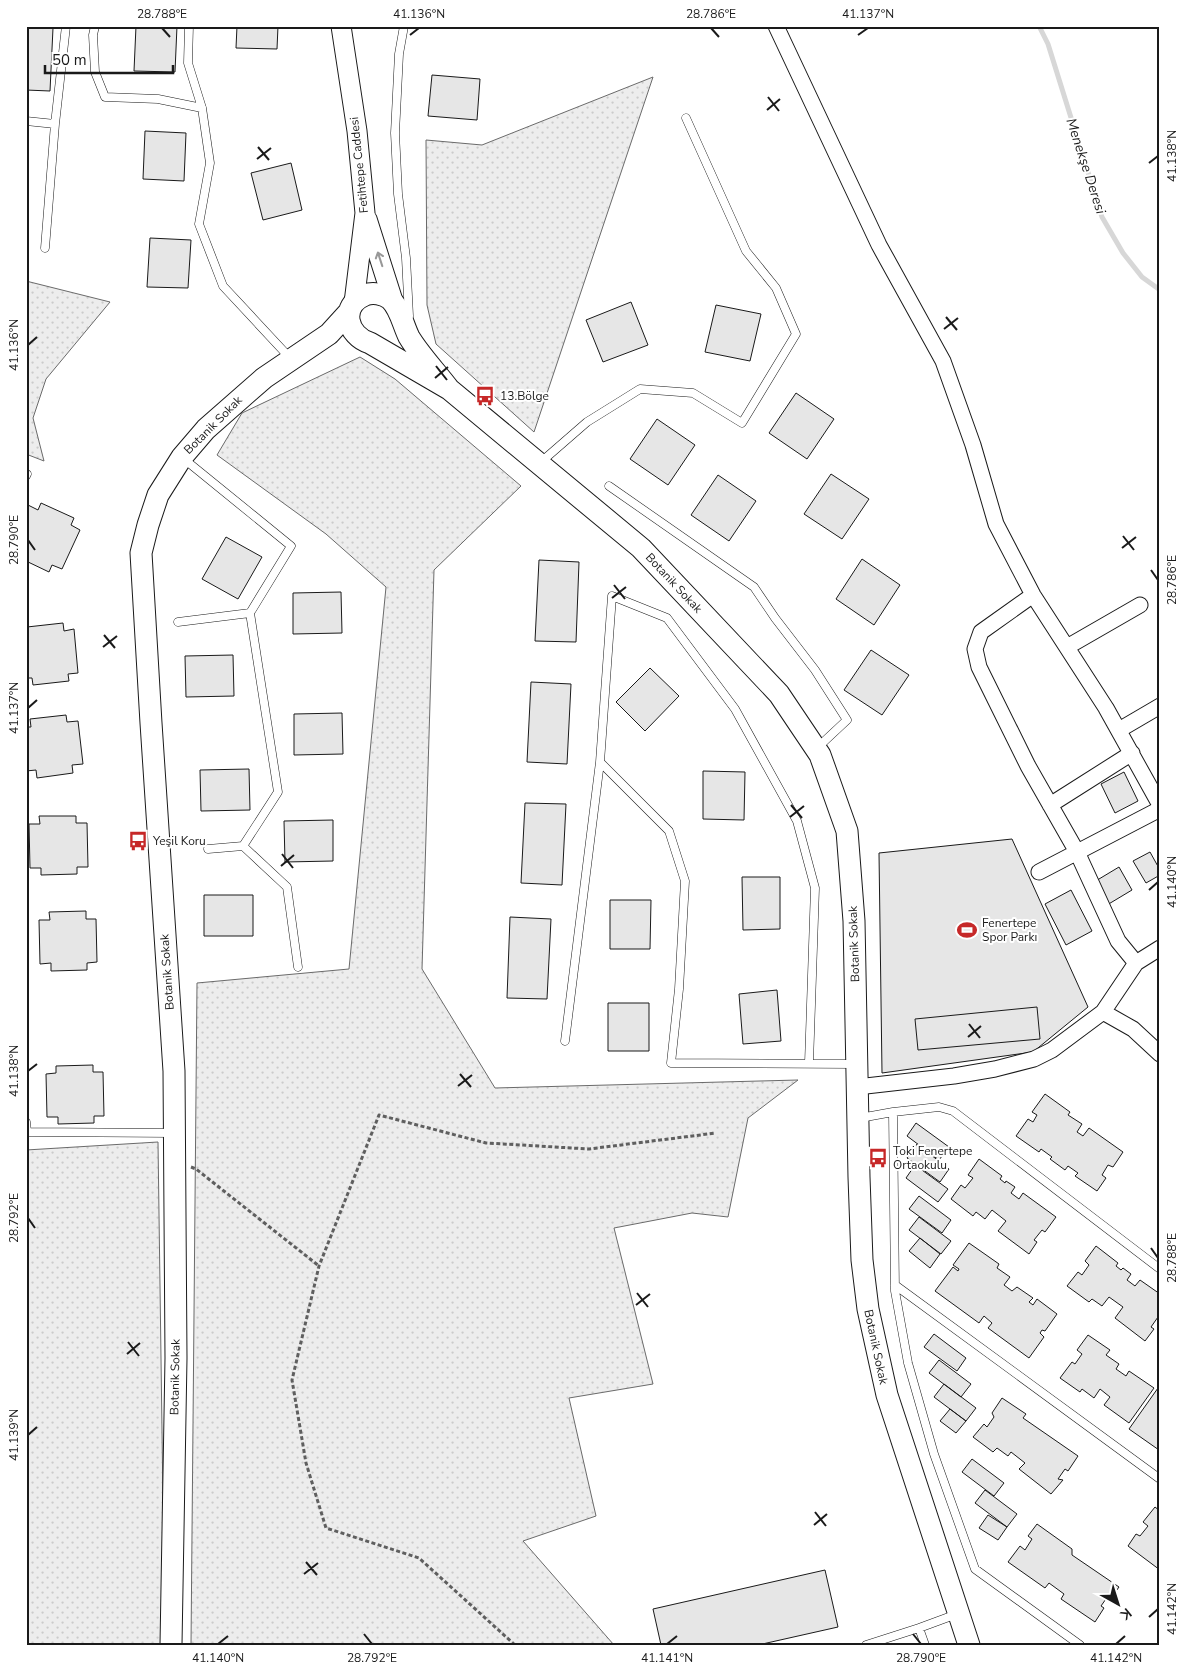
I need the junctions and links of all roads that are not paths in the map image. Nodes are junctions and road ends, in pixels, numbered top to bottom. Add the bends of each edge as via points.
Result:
1 (66, 26) edge
2 (95, 26) edge
3 (189, 26) edge
4 (341, 26) edge
5 (404, 26) edge
6 (776, 26) edge
7 (202, 108) junction
8 (686, 118) dead end
9 (26, 121) edge
10 (54, 124) junction
11 (365, 213) junction
12 (45, 248) dead end
13 (352, 308) junction
14 (396, 308) junction
15 (410, 338) junction
16 (366, 342) junction
17 (292, 360) junction
18 (449, 389) junction
19 (182, 457) junction
20 (539, 463) junction
21 (609, 486) dead end
22 (1033, 595) junction
23 (1140, 605) dead end
24 (250, 613) junction
25 (178, 622) dead end
26 (1068, 647) junction
27 (1160, 706) edge
28 (1119, 730) junction
29 (816, 749) junction
30 (1132, 753) junction
31 (600, 762) junction
32 (1050, 806) junction
33 (1160, 807) edge
34 (243, 846) junction
35 (208, 850) dead end
36 (1076, 852) junction
37 (1039, 872) dead end
38 (1160, 948) edge
39 (1136, 963) junction
40 (298, 967) dead end
41 (1103, 1012) junction
42 (565, 1041) dead end
43 (1160, 1054) edge
44 (809, 1063) junction
45 (856, 1064) junction
46 (857, 1087) junction
47 (893, 1112) junction
48 (858, 1118) junction
49 (26, 1122) edge
50 (174, 1133) junction
51 (1160, 1270) edge
52 (895, 1285) junction
53 (1160, 1479) edge
54 (959, 1614) junction
55 (919, 1628) junction
56 (171, 1645) edge
57 (866, 1645) edge
58 (925, 1645) edge
59 (969, 1645) edge
60 (1080, 1645) edge

1 - 10 lane
2 - 7 lane via 95,72 106,97 158,99
3 - 7 lane via 188,63
4 - 11 street, Fetihtepe Caddesi
5 - 15 lane via 395,134
6 - 22 street via 879,245 943,360 996,524
7 - 17 lane via 210,163 199,224 223,286
8 - 20 lane via 746,251 776,288 796,334 742,423 693,393 640,389 587,422
9 - 10 lane
10 - 12 lane
11 - 13 street, Fetihtepe Caddesi
14 -> 11 street
13 - 14 main road via 367,294 374,294 382,295
13 - 16 main road via 350,328
13 - 17 main road, Botanik Sokak via 329,334
14 - 15 main road
14 - 16 main road via 399,319 393,334 379,343
15 - 18 main road
16 - 17 main road, Botanik Sokak via 333,344
16 - 18 main road
17 - 19 main road, Botanik Sokak via 235,402
18 - 20 main road, Botanik Sokak
19 - 24 lane via 291,546
19 - 50 main road, Botanik Sokak via 158,495 141,553 174,1071
20 - 29 main road, Botanik Sokak via 641,548 779,694
21 - 29 lane via 754,587 847,720
22 - 26 street
22 - 32 street via 981,632 975,649 978,667
23 - 26 street
24 - 25 lane
24 - 34 lane via 278,792
26 - 28 street
27 - 28 street
28 - 30 street
29 - 45 main road, Botanik Sokak via 847,831 854,921
30 - 32 street
30 - 33 street
31 - 42 lane
31 - 44 lane via 669,831 685,881 671,1063
31 - 44 lane via 612,596 667,618 735,709 797,821 815,888
32 - 36 street
33 - 36 street
34 - 35 lane
34 - 40 lane via 287,887
36 - 37 street
36 - 39 street via 1118,941
38 - 39 street
39 - 41 street
41 - 43 street via 1133,1030
41 - 46 street via 1052,1050 1034,1059 954,1076
44 - 45 lane
45 - 46 main road, Botanik Sokak
46 - 48 main road, Botanik Sokak
47 - 48 lane
47 - 51 lane via 939,1107 954,1111
47 - 52 lane
48 - 54 main road, Botanik Sokak via 862,1260 868,1310 887,1394
49 - 50 lane via 27,1132
50 - 56 main road, Botanik Sokak via 176,1358
52 - 53 lane
52 - 60 lane via 908,1363 934,1454 975,1569
54 - 55 lane
54 - 59 main road, Botanik Sokak
55 - 57 lane
55 - 58 lane

